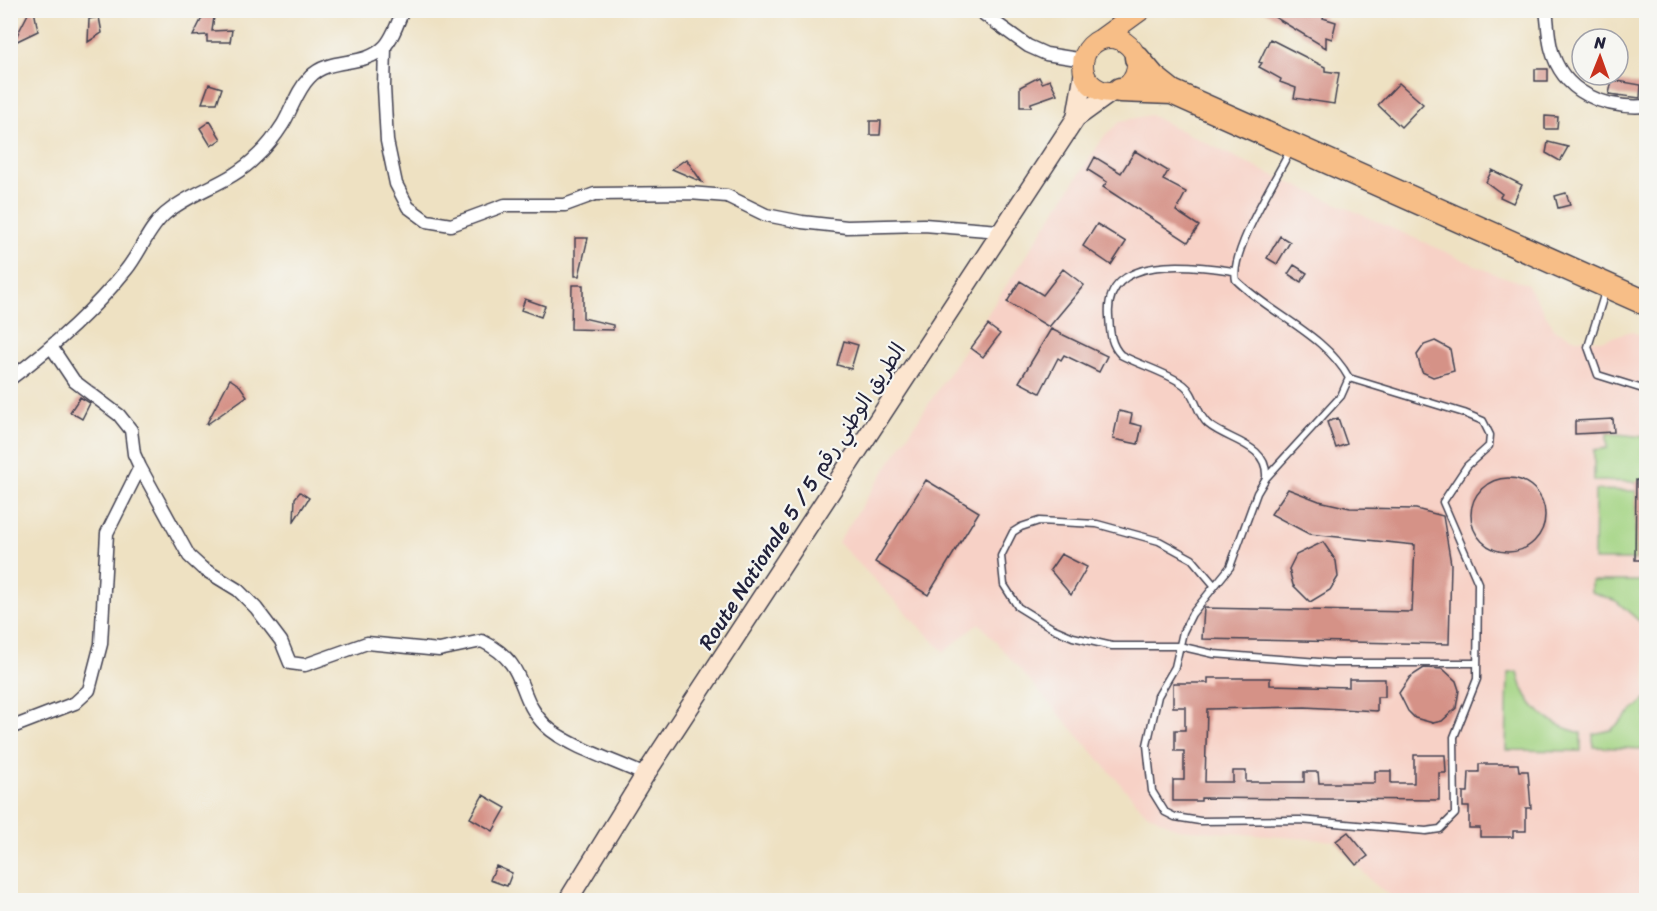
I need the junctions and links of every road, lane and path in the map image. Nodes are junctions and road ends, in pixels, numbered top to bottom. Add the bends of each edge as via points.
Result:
1 (403, 10) edge
2 (978, 10) edge
3 (1140, 10) edge
4 (1145, 10) edge
5 (1546, 10) edge
6 (1101, 39) junction
7 (385, 46) junction
8 (1136, 56) junction
9 (1084, 66) junction
10 (1116, 91) junction
11 (1172, 92) junction
12 (1647, 106) edge
13 (1076, 118) junction
14 (1292, 147) junction
15 (1000, 231) junction
16 (1233, 271) junction
17 (1607, 285) junction
18 (1647, 303) edge
19 (52, 348) junction
20 (1349, 378) junction
21 (10, 380) edge
22 (1647, 390) edge
23 (140, 467) junction
24 (1266, 478) junction
25 (1214, 585) junction
26 (1179, 646) junction
27 (1477, 663) junction
28 (10, 728) edge
29 (645, 775) junction
30 (568, 900) edge

1 - 7 street
2 - 9 street via 1028,46
3 - 6 main road
4 - 8 main road
5 - 12 street via 1550,48 1556,63 1581,92 1597,102
6 - 8 main road via 1121,40
6 - 9 main road via 1090,47
7 - 15 street via 387,141 396,184 408,207 427,222 451,225 505,206 565,205 596,194 689,193 727,196 766,215 802,222
7 - 19 street via 371,56 325,65 309,77 282,126 258,156 227,180 184,200 164,215 91,311
8 - 10 main road via 1136,74 1127,87
8 - 11 highway
9 - 10 main road via 1095,87
9 - 13 main road
10 - 11 highway
10 - 13 main road
11 - 14 highway
13 - 15 main road, Route Nationale 5 / الطريق الوطني رقم 5
14 - 16 lane
14 - 17 highway
15 - 29 main road, Route Nationale 5 / الطريق الوطني رقم 5
16 - 20 lane via 1246,291 1326,349
16 - 24 lane via 1169,265 1121,278 1108,308 1110,332 1121,356 1187,387 1207,423 1263,459
17 - 18 highway
17 - 22 lane via 1588,347 1598,375
19 - 21 street
19 - 23 street via 74,381 119,415 132,430 134,454
20 - 24 lane via 1341,396
20 - 27 lane via 1464,413 1488,428 1489,446 1467,466 1443,502 1478,583
23 - 28 street via 107,533 101,644 89,690 75,703
23 - 29 street via 189,556 255,608 281,641 290,663 305,665 367,643 439,650 482,641 508,657 546,727
24 - 25 lane via 1230,567
25 - 26 lane via 1192,614
25 - 26 lane via 1192,559 1159,541 1097,524 1039,521 1013,532 1001,556 1004,585 1018,607 1073,637 1112,646
26 - 27 lane via 1214,654 1287,661
26 - 27 lane via 1175,667 1151,717 1147,745 1150,783 1165,812 1200,821 1300,820 1381,829 1440,829 1455,814 1454,737 1477,679
29 - 30 main road, Route Nationale 5 / الطريق الوطني رقم 5

